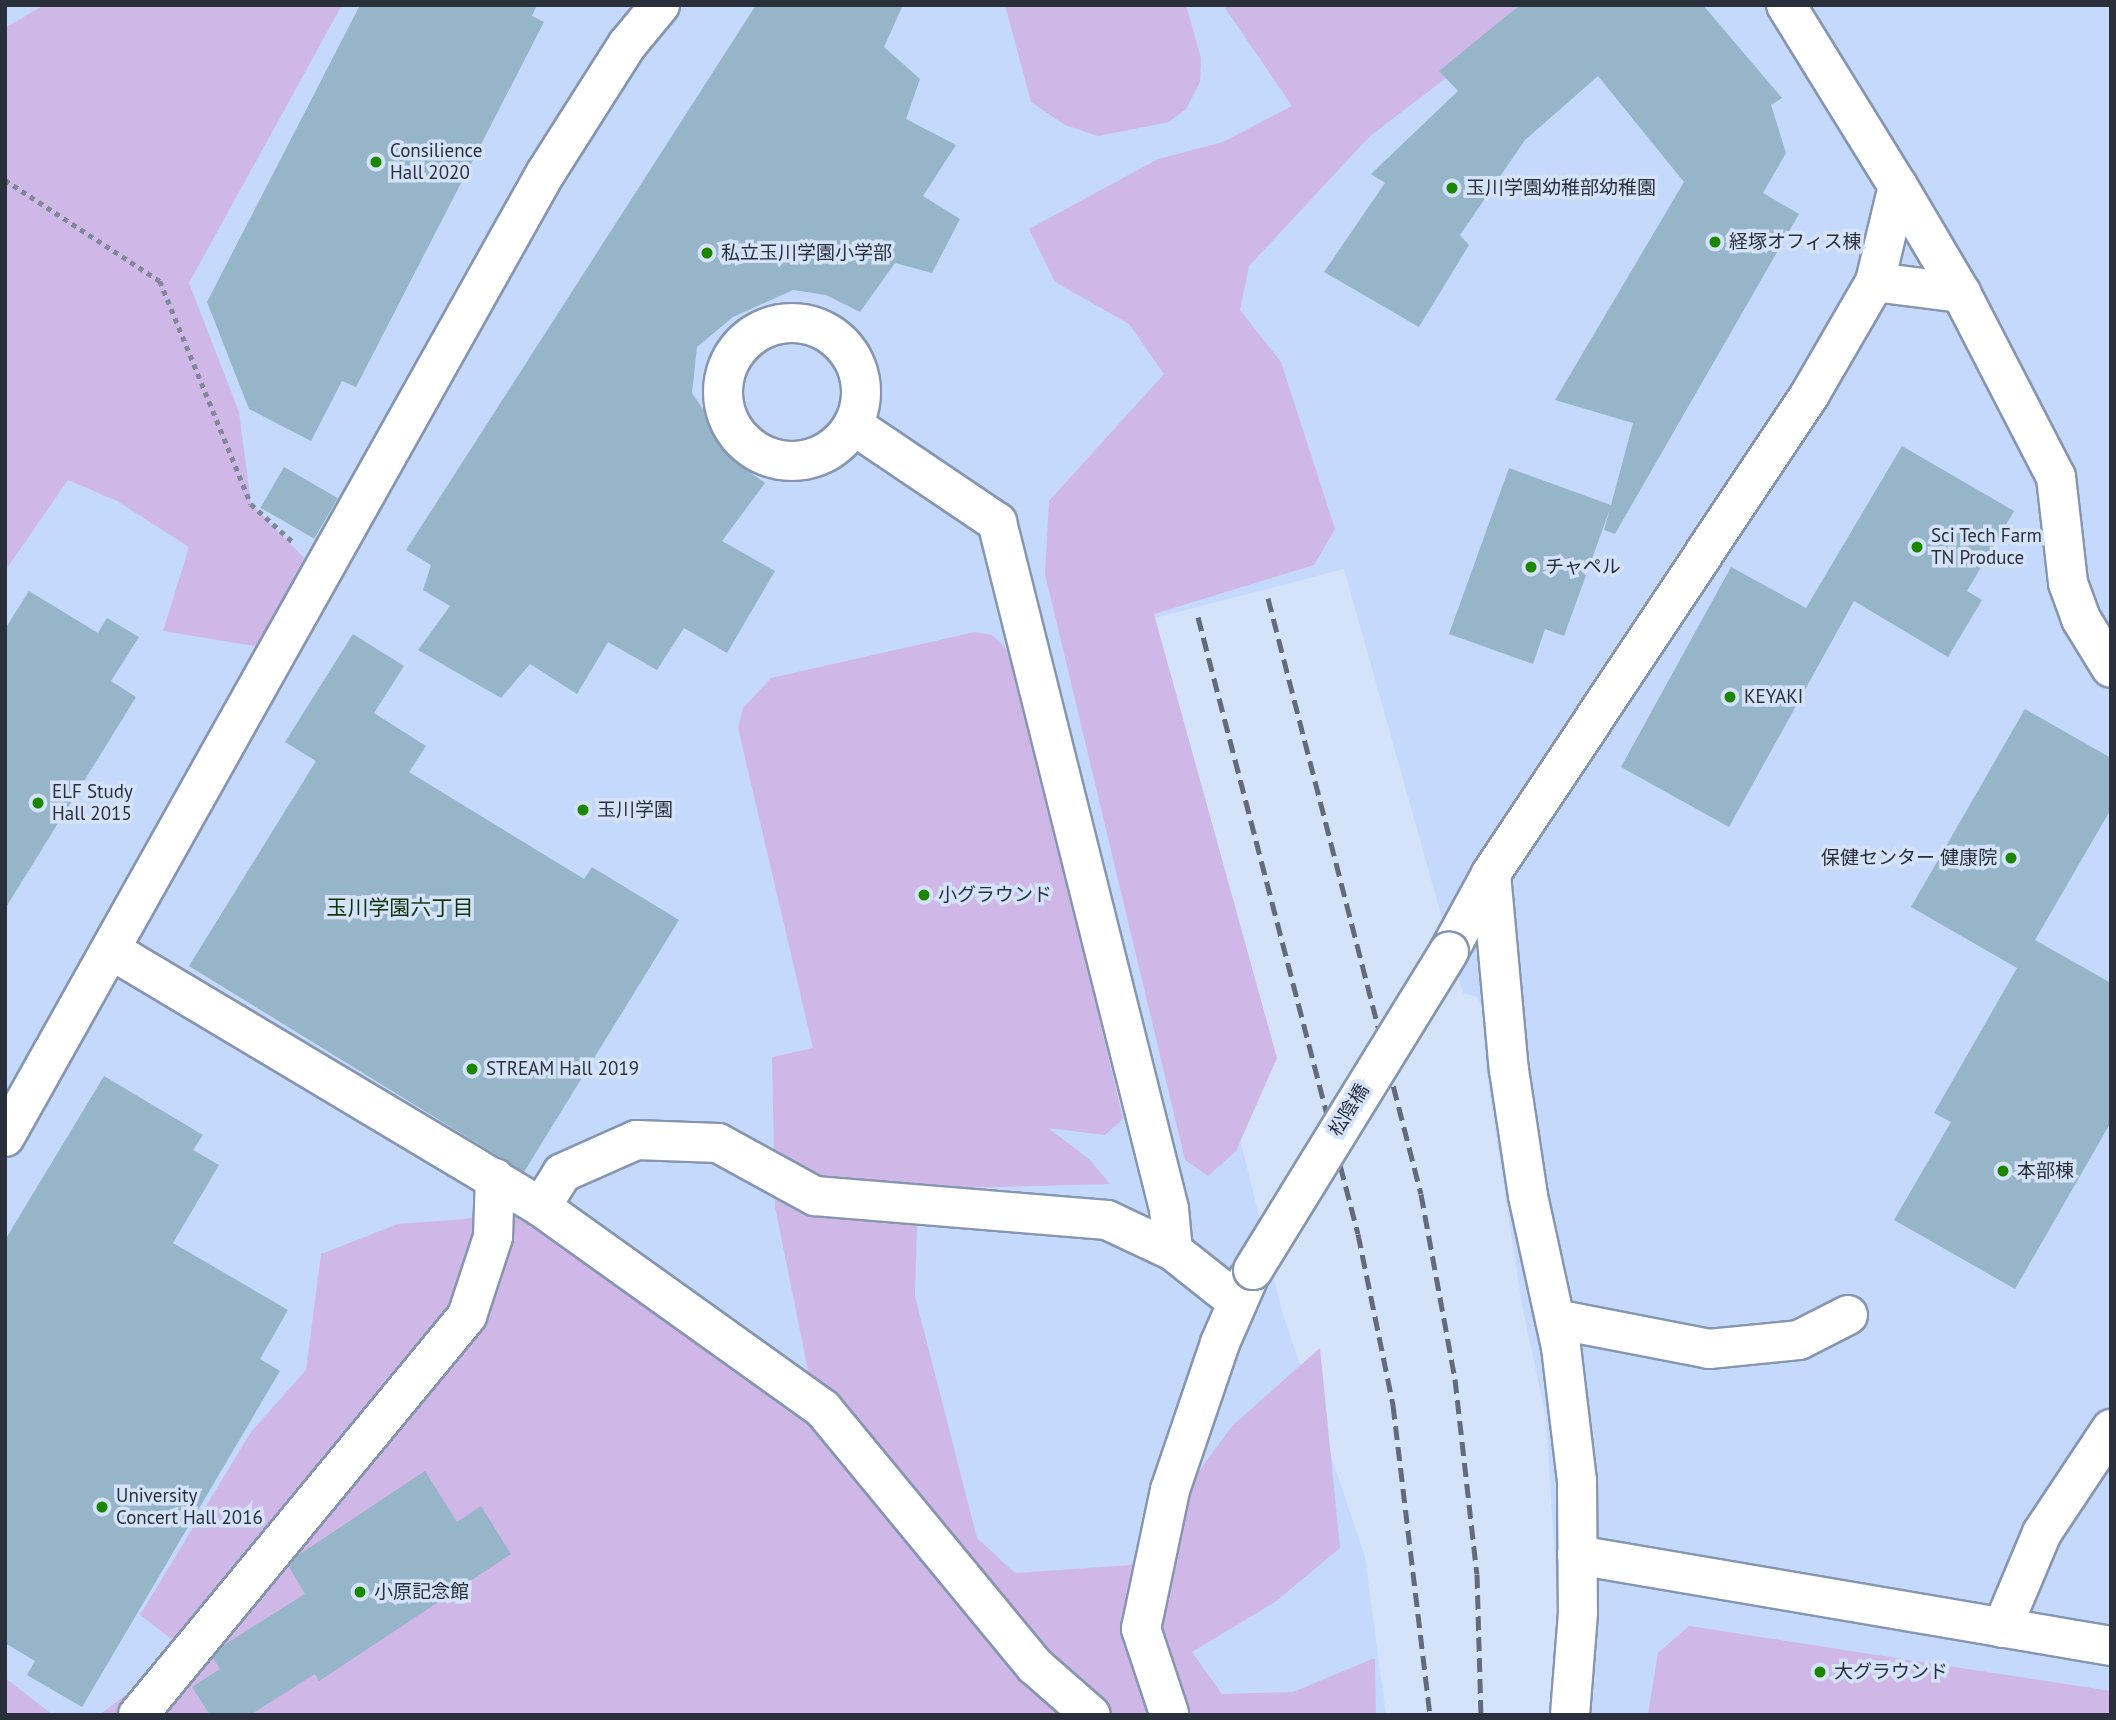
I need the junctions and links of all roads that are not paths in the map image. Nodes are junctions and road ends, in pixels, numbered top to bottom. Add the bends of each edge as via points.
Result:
1 (1786, 5) edge
2 (658, 6) edge
3 (1898, 186) junction
4 (1875, 282) junction
5 (1961, 293) junction
6 (853, 425) dead end
7 (2111, 668) edge
8 (1491, 874) junction
9 (111, 950) junction
10 (5, 1137) edge
11 (495, 1178) junction
12 (541, 1207) junction
13 (1173, 1251) junction
14 (1244, 1285) junction
15 (1848, 1315) dead end
16 (1555, 1319) junction
17 (2111, 1429) edge
18 (1577, 1555) junction
19 (2002, 1628) junction
20 (2111, 1646) edge
21 (1168, 1714) edge
22 (138, 1715) edge
23 (1091, 1715) edge
24 (1570, 1715) edge

1 - 3 street
2 - 9 street via 626,45 545,174
3 - 4 street, 松陰橋
3 - 5 street
4 - 5 street
4 - 8 street, 松陰橋 via 1810,394
5 - 7 street via 2056,477 2068,583 2081,619
6 - 13 street via 997,522 1169,1209
8 - 14 street, 松陰橋, bridge
8 - 16 street via 1511,1082 1528,1196
9 - 10 street
9 - 11 street
11 - 12 street
11 - 22 street via 493,1237 467,1316
12 - 13 street via 562,1173 636,1140 718,1143 815,1196 1107,1220
12 - 23 street via 823,1409 1035,1667
13 - 14 street
14 - 21 street, 松陰橋 via 1170,1490 1141,1629
15 - 16 street via 1799,1340 1709,1349
16 - 18 street via 1577,1480
17 - 19 street via 2042,1532
18 - 19 street
18 - 24 street
19 - 20 street

